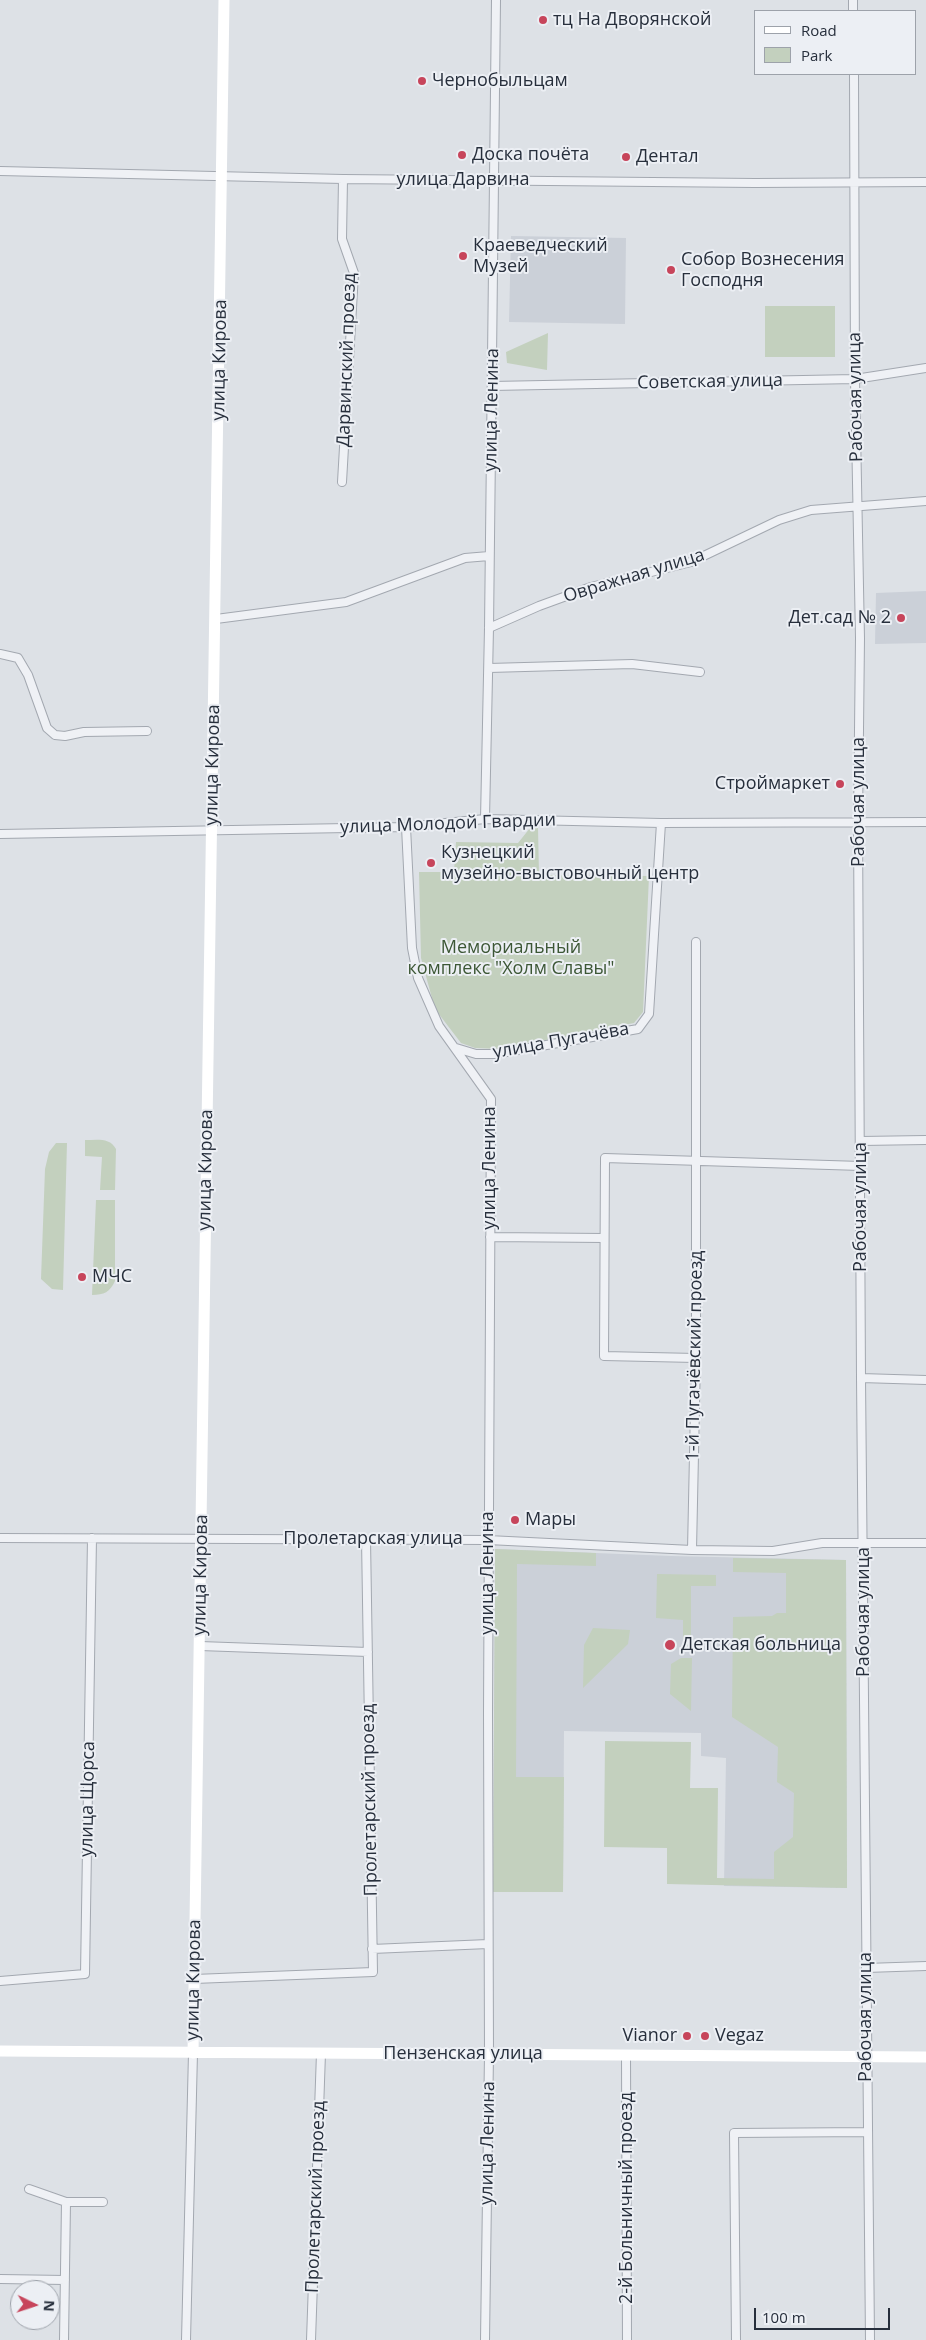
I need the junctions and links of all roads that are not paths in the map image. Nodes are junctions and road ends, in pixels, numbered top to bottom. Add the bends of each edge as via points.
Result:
1 (224, 0) edge
2 (496, 0) edge
3 (854, 75) edge
4 (0, 171) edge
5 (223, 178) junction
6 (343, 179) junction
7 (495, 180) junction
8 (926, 182) edge
9 (856, 183) junction
10 (926, 368) edge
11 (855, 379) junction
12 (492, 386) junction
13 (342, 482) dead end
14 (926, 502) edge
15 (858, 508) junction
16 (489, 556) junction
17 (216, 619) junction
18 (490, 628) junction
19 (0, 654) edge
20 (489, 668) junction
21 (700, 672) dead end
22 (147, 731) dead end
23 (485, 820) junction
24 (858, 822) junction
25 (926, 822) edge
26 (661, 823) junction
27 (406, 827) junction
28 (211, 829) junction
29 (0, 834) edge
30 (696, 942) dead end
31 (456, 1048) junction
32 (926, 1140) edge
33 (861, 1141) junction
34 (697, 1162) junction
35 (861, 1166) junction
36 (490, 1237) junction
37 (604, 1238) junction
38 (696, 1358) junction
39 (861, 1378) junction
40 (926, 1380) edge
41 (0, 1538) edge
42 (92, 1538) junction
43 (202, 1539) junction
44 (366, 1539) junction
45 (488, 1540) junction
46 (864, 1543) junction
47 (926, 1543) edge
48 (692, 1550) junction
49 (200, 1646) junction
50 (368, 1652) junction
51 (488, 1944) junction
52 (372, 1949) junction
53 (926, 1966) edge
54 (866, 1968) junction
55 (194, 1979) junction
56 (0, 1981) edge
57 (0, 2051) edge
58 (193, 2052) junction
59 (321, 2053) junction
60 (489, 2054) junction
61 (626, 2055) junction
62 (866, 2057) junction
63 (926, 2057) edge
64 (868, 2132) junction
65 (29, 2189) dead end
66 (66, 2202) junction
67 (103, 2202) dead end
68 (0, 2280) edge
69 (64, 2280) junction
70 (64, 2340) edge
71 (186, 2340) edge
72 (311, 2340) edge
73 (485, 2340) edge
74 (627, 2340) edge
75 (736, 2340) edge
76 (870, 2340) edge

1 - 5 street, улица Кирова
2 - 7 street, улица Ленина
3 - 9 street, Рабочая улица
4 - 5 street, улица Дарвина
5 - 6 street, улица Дарвина
5 - 17 street, улица Кирова
6 - 7 street, улица Дарвина
6 - 13 street, Дарвинский проезд via 342,239 354,273
7 - 9 street, улица Дарвина
7 - 12 street, улица Ленина
8 - 9 street, улица Дарвина
9 - 11 street, Рабочая улица
10 - 11 street, Советская улица
11 - 12 street, Советская улица
11 - 15 street, Рабочая улица
12 - 16 street, улица Ленина
14 - 15 street, Овражная улица
15 - 18 street, Овражная улица via 811,510 795,515 691,562 591,587
15 - 24 street, Рабочая улица
16 - 17 street via 465,558 346,602
16 - 18 street, улица Ленина
17 - 28 street, улица Кирова
18 - 20 street, улица Ленина
19 - 22 street via 18,658 28,674 47,728 55,735
20 - 21 street via 632,664
20 - 23 street, улица Ленина
23 - 26 street, улица Молодой Гвардии
23 - 27 street, улица Молодой Гвардии
24 - 25 street, улица Молодой Гвардии
24 - 26 street, улица Молодой Гвардии
24 - 33 street, Рабочая улица
26 - 31 street, улица Пугачёва via 649,1014 638,1028 495,1054 476,1054
27 - 28 street, улица Молодой Гвардии
27 - 31 street, улица Ленина via 412,948 418,978 439,1026
28 - 29 street, улица Молодой Гвардии
28 - 43 street, улица Кирова
30 - 34 street, 1-й Пугачёвский проезд
31 - 36 street, улица Ленина via 491,1099
32 - 33 street
33 - 35 street, Рабочая улица
34 - 35 street
34 - 37 street via 605,1158
34 - 38 street, 1-й Пугачёвский проезд
35 - 39 street, Рабочая улица
36 - 37 street
36 - 45 street, улица Ленина
37 - 38 street via 604,1356
38 - 48 street, 1-й Пугачёвский проезд
39 - 40 street
39 - 46 street, Рабочая улица
41 - 42 street, Пролетарская улица
42 - 43 street, Пролетарская улица
42 - 56 street, улица Щорса via 85,1974
43 - 44 street, Пролетарская улица
43 - 49 street, улица Кирова
44 - 45 street, Пролетарская улица
44 - 50 street, Пролетарский проезд
45 - 48 street, Пролетарская улица
45 - 51 street, улица Ленина
46 - 47 street, Пролетарская улица
46 - 48 street, Пролетарская улица via 822,1543 774,1550
46 - 54 street, Рабочая улица
49 - 50 street
49 - 55 street, улица Кирова
50 - 52 street, Пролетарский проезд
51 - 52 street
51 - 60 street, улица Ленина
52 - 55 street, Пролетарский проезд via 373,1972
53 - 54 street
54 - 62 street, Рабочая улица
55 - 58 street, улица Кирова
57 - 58 street, Пензенская улица
58 - 59 street, Пензенская улица
58 - 71 street, улица Кирова
59 - 60 street, Пензенская улица
59 - 72 street, Пролетарский проезд
60 - 61 street, Пензенская улица
60 - 73 street, улица Ленина
61 - 62 street, Пензенская улица
61 - 74 street, 2-й Больничный проезд
62 - 63 street, Пензенская улица
62 - 64 street, Рабочая улица
64 - 75 street via 734,2133
64 - 76 street, Рабочая улица
65 - 66 street
66 - 67 street
66 - 69 street
68 - 69 street
69 - 70 street

